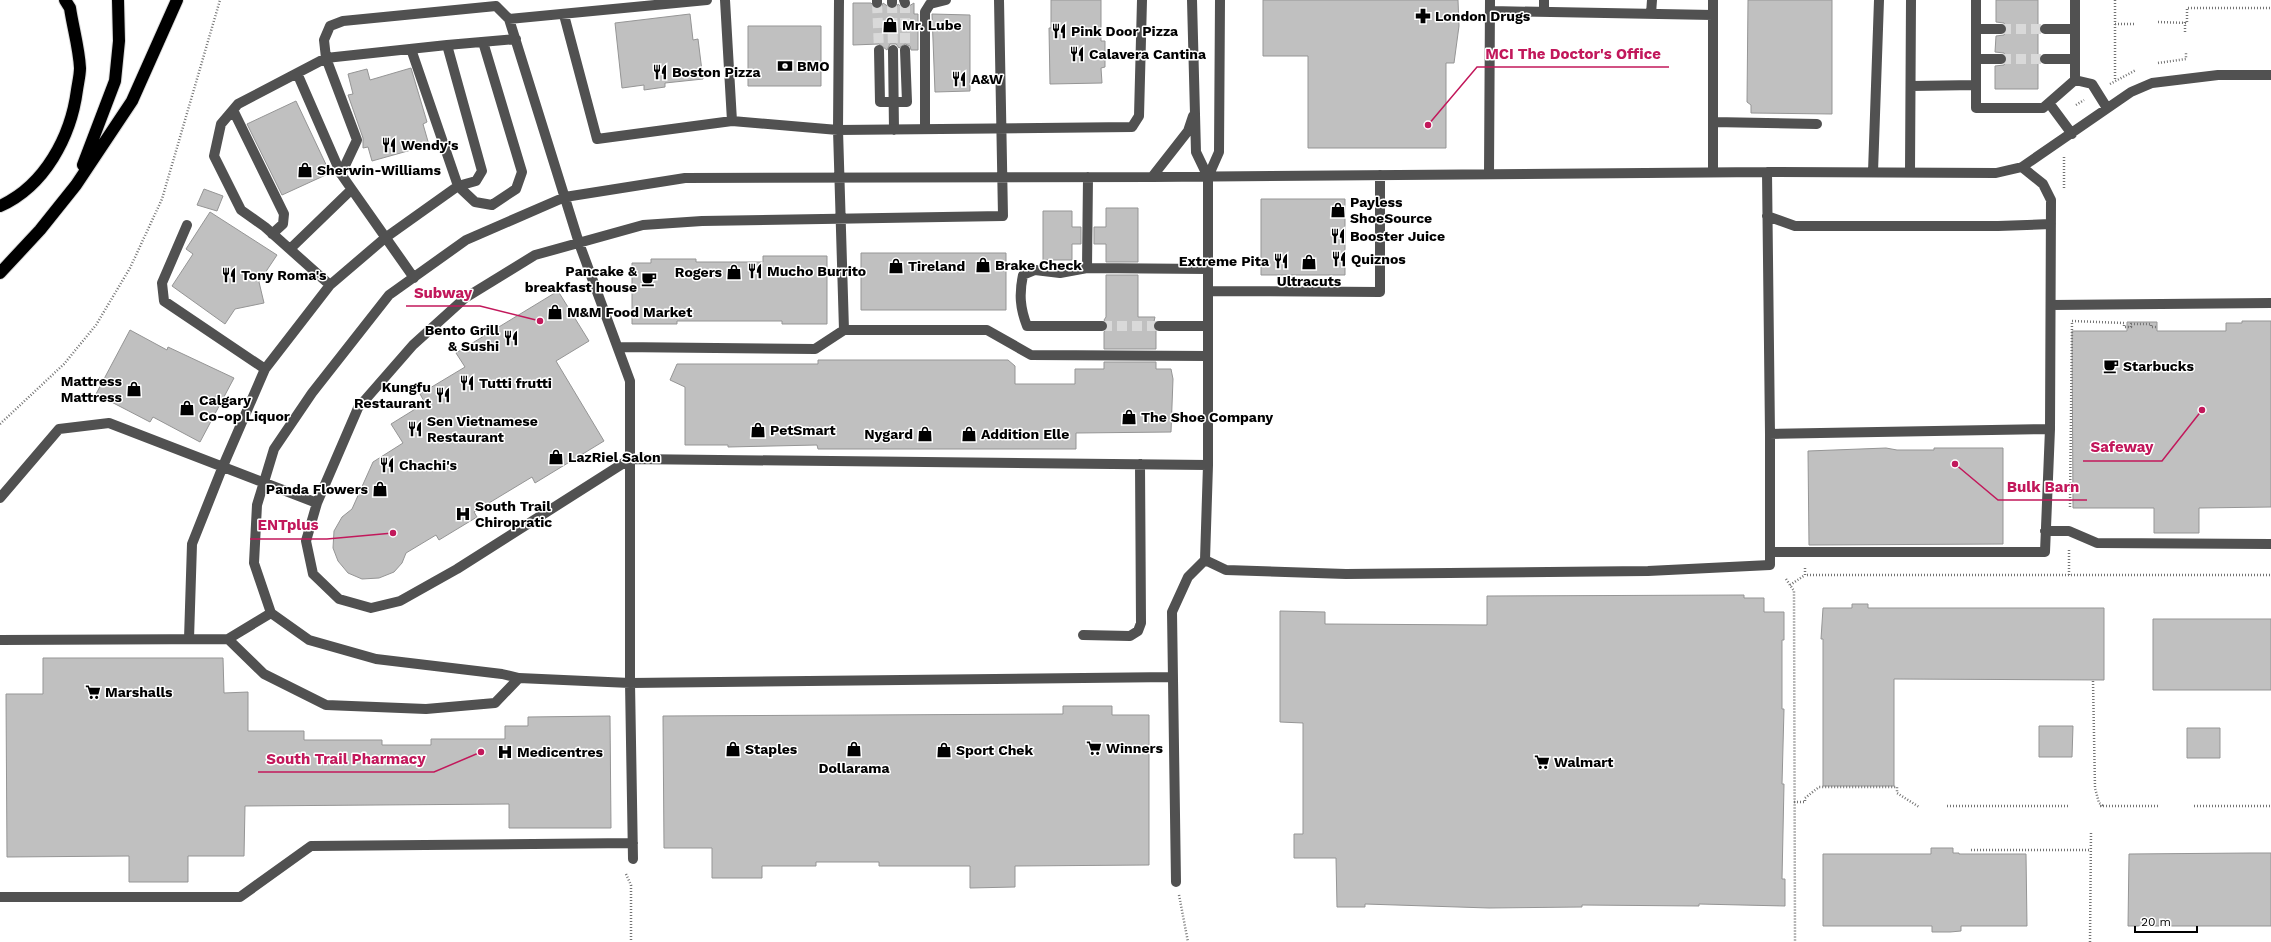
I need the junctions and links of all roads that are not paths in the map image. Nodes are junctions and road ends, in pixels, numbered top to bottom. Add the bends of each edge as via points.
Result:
1 (64, 0) edge
2 (118, 0) edge
3 (177, 0) edge
4 (707, 0) edge
5 (725, 0) edge
6 (839, 0) edge
7 (946, 0) edge
8 (998, 0) edge
9 (1142, 0) edge
10 (1192, 0) edge
11 (1220, 0) edge
12 (1490, 0) edge
13 (1544, 0) edge
14 (1652, 0) edge
15 (1713, 0) edge
16 (1878, 0) edge
17 (1911, 0) edge
18 (1976, 0) edge
19 (2075, 0) edge
20 (1490, 11) junction
21 (1544, 12) junction
22 (1651, 14) junction
23 (564, 15) junction
24 (1713, 15) junction
25 (509, 19) junction
26 (1976, 29) junction
27 (2001, 29) tunnel mouth
28 (2045, 29) tunnel mouth
29 (2075, 29) junction
30 (516, 39) junction
31 (483, 42) junction
32 (447, 45) junction
33 (412, 49) junction
34 (879, 50) tunnel mouth
35 (893, 50) tunnel mouth
36 (905, 50) tunnel mouth
37 (326, 58) junction
38 (1976, 59) junction
39 (2001, 59) tunnel mouth
40 (2045, 59) tunnel mouth
41 (2075, 59) junction
42 (297, 73) junction
43 (2271, 75) edge
44 (2075, 80) junction
45 (1976, 85) junction
46 (1911, 86) junction
47 (894, 102) junction
48 (2049, 103) junction
49 (1196, 107) junction
50 (2107, 108) junction
51 (233, 110) junction
52 (732, 122) junction
53 (1713, 122) junction
54 (1817, 124) dead end
55 (1002, 128) junction
56 (925, 129) junction
57 (838, 130) junction
58 (894, 130) junction
59 (2072, 134) junction
60 (2022, 167) junction
61 (1713, 172) junction
62 (1766, 172) junction
63 (1873, 172) junction
64 (1910, 172) junction
65 (341, 174) junction
66 (1489, 174) junction
67 (1380, 175) junction
68 (1088, 177) junction
69 (1152, 177) junction
70 (1208, 177) junction
71 (840, 178) junction
72 (1003, 178) junction
73 (76, 185) junction
74 (458, 186) junction
75 (351, 190) junction
76 (565, 197) junction
77 (0, 206) edge
78 (1767, 216) junction
79 (841, 218) junction
80 (187, 224) dead end
81 (2051, 224) junction
82 (272, 234) junction
83 (384, 238) junction
84 (579, 243) junction
85 (290, 249) junction
86 (1087, 268) junction
87 (1208, 269) junction
88 (0, 274) edge
89 (414, 278) junction
90 (330, 285) junction
91 (1208, 291) junction
92 (2271, 303) edge
93 (2051, 305) junction
94 (1102, 326) tunnel mouth
95 (1159, 326) tunnel mouth
96 (1208, 326) junction
97 (844, 330) junction
98 (618, 347) junction
99 (1208, 356) junction
100 (265, 369) junction
101 (2050, 429) junction
102 (1770, 434) junction
103 (630, 459) junction
104 (1140, 464) junction
105 (1208, 465) junction
106 (223, 466) junction
107 (264, 482) junction
108 (0, 498) edge
109 (317, 503) junction
110 (2045, 531) junction
111 (2271, 544) edge
112 (1770, 552) junction
113 (1205, 560) junction
114 (271, 613) junction
115 (1083, 635) dead end
116 (189, 639) junction
117 (228, 639) junction
118 (0, 640) edge
119 (1173, 677) junction
120 (519, 678) junction
121 (630, 683) junction
122 (633, 843) junction
123 (633, 859) dead end
124 (1176, 882) road end
125 (0, 897) edge

1 - 77 highway via 70,8 80,70 76,102 68,133 32,185
2 - 73 highway via 119,41 115,81
3 - 73 highway via 132,100
4 - 23 lane
5 - 52 lane
6 - 57 lane
7 - 56 lane via 930,4 925,12
8 - 55 lane
9 - 55 lane via 1139,116 1132,127
10 - 49 lane
11 - 70 lane via 1219,152
12 - 20 lane
13 - 21 lane
14 - 22 lane
15 - 24 lane
16 - 63 lane
17 - 46 lane
18 - 26 lane
19 - 29 lane
20 - 21 lane
20 - 66 lane
21 - 22 lane
22 - 24 lane
23 - 25 lane
23 - 52 lane via 597,139
24 - 53 lane
25 - 30 lane
25 - 37 lane via 496,6 343,21 330,26 324,40
26 - 27 lane
26 - 38 lane
28 - 29 lane
29 - 41 lane
30 - 31 lane
30 - 76 lane
31 - 32 lane
31 - 74 lane via 522,172 516,189 492,205 475,202
32 - 33 lane
32 - 74 lane via 482,171 476,181
33 - 37 lane
33 - 74 lane
34 - 47 lane via 880,102
35 - 47 lane
36 - 47 lane via 907,102
37 - 42 lane
37 - 65 lane via 356,140
38 - 39 lane
38 - 45 lane
40 - 41 lane
41 - 44 lane
42 - 51 lane via 238,104
42 - 65 lane
43 - 50 lane via 2218,75 2152,83 2131,92
44 - 48 lane
44 - 50 lane via 2092,84
45 - 46 lane
45 - 48 lane via 1976,108 2043,108
46 - 64 lane
47 - 58 lane
48 - 59 lane
49 - 69 lane via 1188,131
49 - 70 lane via 1196,152
50 - 59 lane
51 - 82 lane via 284,214 283,224
51 - 82 lane via 221,124 214,156 241,210
52 - 57 lane
53 - 54 lane
53 - 61 lane
55 - 56 lane
55 - 72 lane
56 - 58 lane
57 - 58 lane
57 - 71 lane
59 - 60 lane
60 - 64 lane via 1996,173
60 - 81 lane via 2043,184 2051,200
61 - 62 lane
61 - 66 lane
62 - 63 lane
62 - 78 lane
63 - 64 lane
65 - 75 lane
66 - 67 lane
67 - 70 lane
67 - 91 lane via 1380,292
68 - 69 lane
68 - 72 lane
68 - 86 lane
69 - 70 lane
70 - 87 lane
71 - 72 lane
71 - 76 lane via 685,178
71 - 79 lane
72 - 79 lane via 1003,216
73 - 88 highway
74 - 83 lane
75 - 83 lane
75 - 85 lane
76 - 84 lane
76 - 89 lane via 466,240
78 - 81 lane via 1795,226
78 - 102 lane
79 - 84 lane via 643,225
79 - 97 lane
80 - 100 lane via 162,283 164,301
81 - 93 lane
82 - 85 lane
83 - 89 lane
83 - 90 lane
84 - 98 lane
84 - 109 lane via 535,256 465,298 413,345 358,408
85 - 90 lane
86 - 87 lane
86 - 94 lane via 1060,273 1035,270 1023,275 1019,295 1022,313 1027,326
87 - 91 lane
89 - 107 lane via 389,295 312,393 274,449
90 - 100 lane
91 - 96 lane
92 - 93 lane
93 - 101 lane
95 - 96 lane
96 - 99 lane
97 - 98 lane via 815,349
97 - 99 lane via 987,330 1031,355
98 - 103 lane via 630,381
99 - 105 lane
100 - 106 lane
101 - 102 lane
101 - 110 lane
102 - 112 lane
103 - 104 lane
103 - 109 lane via 449,573 400,601 371,608 338,599 313,574 306,541
103 - 121 lane
104 - 105 lane
104 - 115 lane via 1141,623 1138,631 1130,636
105 - 113 lane
106 - 107 lane
106 - 108 lane via 109,423 59,429
106 - 116 lane via 192,544
107 - 109 lane
107 - 114 lane via 257,505 254,563
110 - 111 lane via 2069,531 2097,543
110 - 112 lane via 2045,552
112 - 113 lane via 1770,565 1592,571 1346,574 1226,570
113 - 119 lane via 1188,577 1172,612
114 - 117 lane
114 - 120 lane via 309,640 376,659
116 - 117 lane
116 - 118 lane
117 - 120 lane via 264,674 326,705 426,709 495,703
119 - 121 lane
119 - 124 lane
120 - 121 lane
121 - 122 lane
122 - 123 lane
122 - 125 lane via 311,846 240,897

